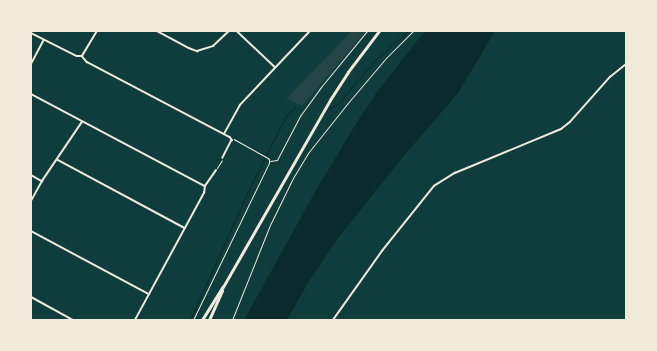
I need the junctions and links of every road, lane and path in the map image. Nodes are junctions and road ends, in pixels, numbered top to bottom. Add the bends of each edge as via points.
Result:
1 (97, 31) edge
2 (157, 31) edge
3 (229, 31) edge
4 (237, 31) edge
5 (310, 31) edge
6 (367, 31) edge
7 (379, 31) edge
8 (413, 31) edge
9 (31, 33) edge
10 (44, 40) junction
11 (82, 56) junction
12 (31, 64) edge
13 (626, 64) edge
14 (275, 68) junction
15 (31, 94) edge
16 (82, 122) junction
17 (224, 134) junction
18 (232, 138) junction
19 (223, 158) joint
20 (58, 160) junction
21 (270, 161) junction
22 (216, 170) joint
23 (31, 175) edge
24 (42, 181) junction
25 (205, 186) junction
26 (31, 202) edge
27 (185, 228) junction
28 (31, 231) edge
29 (223, 287) junction
30 (149, 294) junction
31 (31, 297) edge
32 (73, 320) edge
33 (135, 320) edge
34 (193, 320) edge
35 (202, 320) edge
36 (209, 320) edge
37 (232, 320) edge
38 (333, 320) edge

1 - 11 street
2 - 3 street via 197,50 213,46
4 - 14 street
5 - 14 street
6 - 21 path via 300,116 277,160
7 - 29 highway via 348,72 321,115
8 - 37 path via 347,104 308,153 292,178
9 - 10 street
10 - 11 street
10 - 12 street
11 - 17 street via 87,62
13 - 38 street via 610,77 570,122 455,173 434,186 382,251
14 - 17 street via 240,105
15 - 16 street
16 - 20 street
16 - 25 street
17 - 18 street
18 - 19 street
18 - 21 path via 266,156
19 - 22 path
20 - 24 street
20 - 27 street
21 - 34 path
22 - 25 street
23 - 24 street
24 - 26 street
25 - 27 street via 204,193
27 - 30 street
28 - 30 street
29 - 35 highway
29 - 36 highway
30 - 33 street
31 - 32 street

